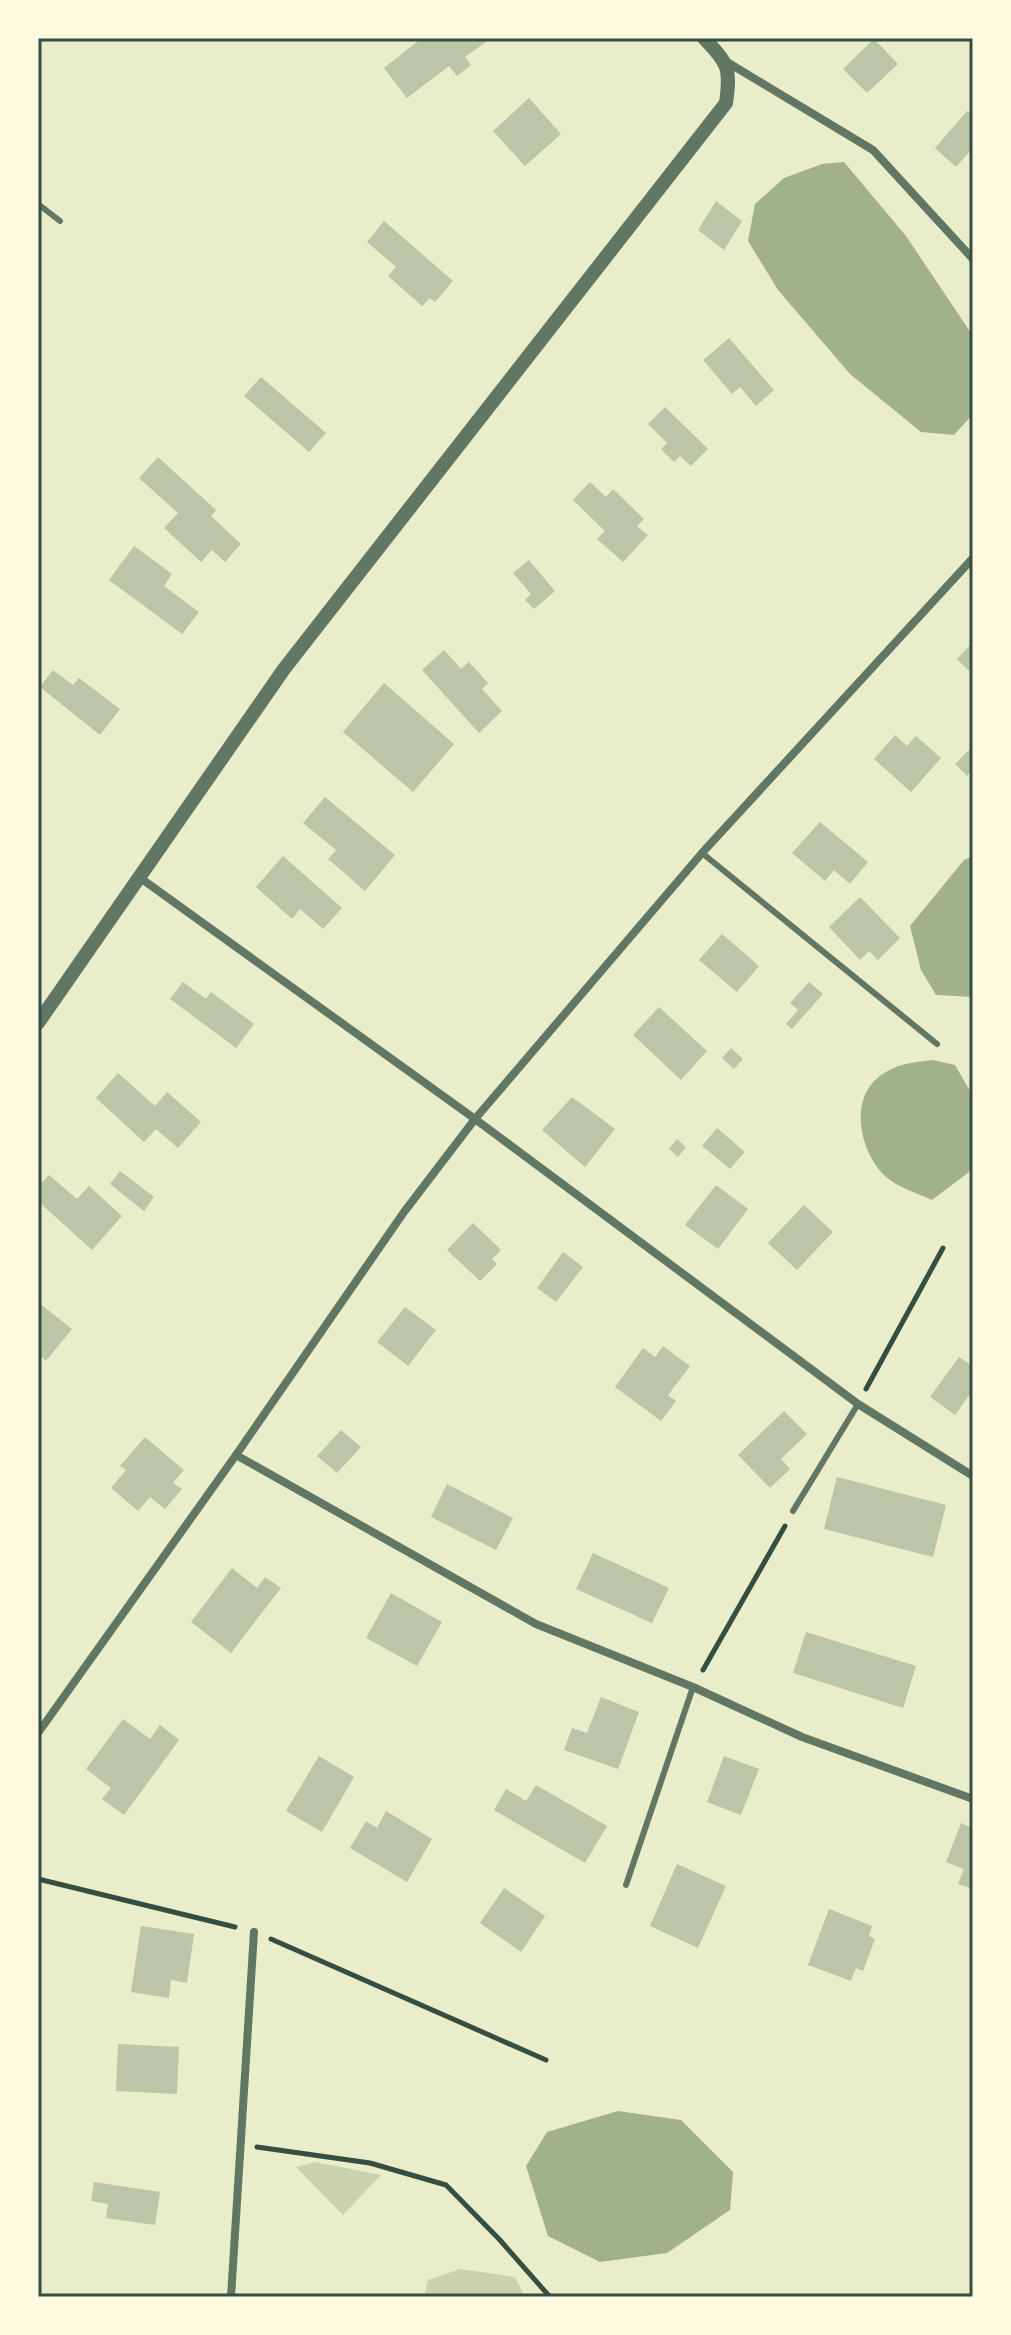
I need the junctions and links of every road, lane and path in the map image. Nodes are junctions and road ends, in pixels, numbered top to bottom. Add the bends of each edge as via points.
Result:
1 (704, 38) edge
2 (726, 62) junction
3 (38, 204) edge
4 (60, 221) dead end
5 (973, 259) edge
6 (973, 558) edge
7 (702, 853) junction
8 (139, 877) junction
9 (38, 1023) edge
10 (937, 1044) dead end
11 (475, 1119) junction
12 (943, 1248) dead end
13 (858, 1404) junction
14 (236, 1455) junction
15 (973, 1476) edge
16 (793, 1511) joint
17 (693, 1687) junction
18 (38, 1733) edge
19 (973, 1799) edge
20 (38, 1879) edge
21 (626, 1885) dead end
22 (254, 1932) junction
23 (546, 2060) dead end
24 (241, 2144) junction
25 (231, 2297) edge
26 (550, 2297) edge

1 - 2 street
2 - 5 street via 873,150
2 - 8 street via 726,103 284,669
3 - 4 lane
6 - 7 street
7 - 10 lane
7 - 11 street
8 - 9 street
8 - 11 street
11 - 13 street
11 - 14 street
12 - 13 path
13 - 15 street
13 - 16 lane
14 - 17 street via 536,1624
14 - 18 street
16 - 17 path
17 - 19 street via 802,1737
17 - 21 lane
20 - 22 path
22 - 23 path
22 - 24 street
24 - 25 street
24 - 26 path via 370,2163 446,2185

